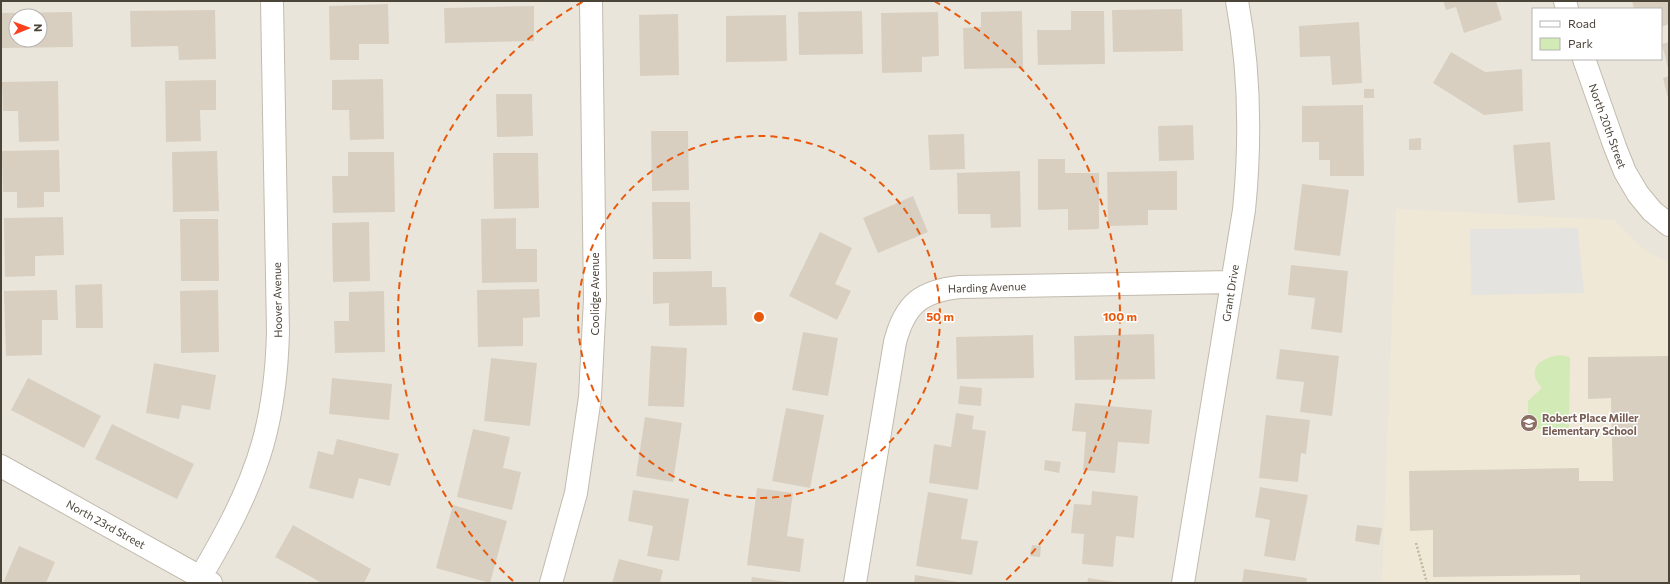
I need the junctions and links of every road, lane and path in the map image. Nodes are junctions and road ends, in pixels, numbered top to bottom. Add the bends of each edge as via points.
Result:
1 (272, 1) edge
2 (591, 1) edge
3 (1237, 1) edge
4 (1584, 60) edge
5 (1669, 225) edge
6 (1232, 282) junction
7 (1, 466) edge
8 (1416, 543) dead end
9 (203, 581) edge
10 (551, 583) edge
11 (855, 583) edge
12 (1183, 583) edge
13 (1427, 583) edge

1 - 9 street, Hoover Avenue via 278,332 275,387 263,444 253,473
2 - 10 street, Coolidge Avenue via 594,345 590,397 576,493
3 - 6 street, Grant Drive via 1246,66 1249,137 1244,210
4 - 5 street, North 20th Street via 1625,172 1652,211
6 - 11 street, Harding Avenue via 960,287 944,288 917,300 906,312 895,342
6 - 12 street, Grant Drive
7 - 9 street, North 23rd Street
8 - 13 path

